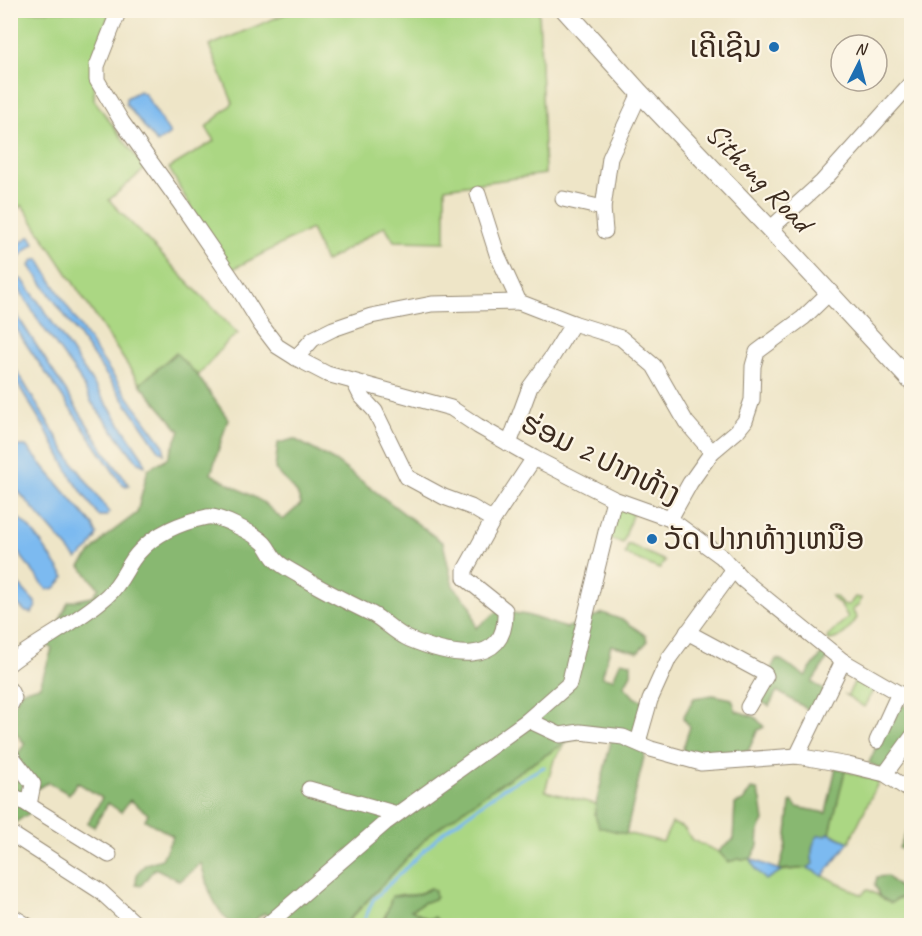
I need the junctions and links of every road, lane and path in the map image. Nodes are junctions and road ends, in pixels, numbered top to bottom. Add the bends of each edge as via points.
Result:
1 (119, 10) edge
2 (565, 10) edge
3 (912, 82) edge
4 (640, 93) junction
5 (478, 194) dead end
6 (563, 199) dead end
7 (603, 208) junction
8 (770, 229) junction
9 (605, 231) dead end
10 (828, 294) junction
11 (519, 302) junction
12 (573, 323) junction
13 (296, 358) junction
14 (354, 382) junction
15 (912, 382) edge
16 (509, 444) junction
17 (712, 452) junction
18 (534, 458) junction
19 (614, 499) junction
20 (670, 519) junction
21 (493, 520) junction
22 (734, 569) junction
23 (687, 632) junction
24 (843, 661) junction
25 (10, 663) edge
26 (10, 690) edge
27 (905, 697) edge
28 (10, 706) edge
29 (747, 706) dead end
30 (528, 720) junction
31 (912, 737) edge
32 (877, 741) dead end
33 (638, 742) junction
34 (10, 754) edge
35 (797, 756) junction
36 (885, 774) junction
37 (309, 789) dead end
38 (912, 792) edge
39 (10, 797) edge
40 (29, 805) junction
41 (397, 814) junction
42 (10, 833) edge
43 (109, 855) dead end
44 (10, 915) edge
45 (28, 926) edge
46 (138, 926) edge
47 (267, 926) edge

1 - 13 street, ຮ່ອມ 2 ປາກທ້າງ via 97,66 97,80 261,325 277,346
2 - 4 main road, Sithong Road
3 - 8 street via 822,182
4 - 7 street via 610,158
4 - 8 main road, Sithong Road
5 - 11 street via 497,254
6 - 7 street
7 - 9 street
8 - 10 main road, Sithong Road
10 - 15 main road, Sithong Road
10 - 17 street via 758,352 745,421
11 - 12 street
11 - 13 street via 432,304 371,316 313,339
12 - 16 street via 530,387
12 - 17 street via 621,338 654,366 686,422
13 - 14 street, ຮ່ອມ 2 ປາກທ້າງ
14 - 16 street, ຮ່ອມ 2 ປາກທ້າງ via 451,408
14 - 21 street via 375,411 401,477
16 - 18 street, ຮ່ອມ 2 ປາກທ້າງ
17 - 20 street
18 - 19 street, ຮ່ອມ 2 ປາກທ້າງ
18 - 21 street
19 - 20 street, ຮ່ອມ 2 ປາກທ້າງ
19 - 30 street via 569,684
20 - 22 street, ຮ່ອມ 2 ປາກທ້າງ
21 - 25 street via 465,570 465,578 505,610 504,629 494,645 474,655 408,639 380,619 277,562 264,543 234,524 210,517 171,528 139,552 108,595
22 - 23 street
22 - 24 street, ຮ່ອມ 2 ປາກທ້າງ
23 - 29 street via 765,674
23 - 33 street via 669,658 650,700
24 - 27 street, ຮ່ອມ 2 ປາກທ້າງ
24 - 35 street
26 - 28 street via 14,698
27 - 32 street
30 - 33 street via 560,735 580,732
30 - 41 street
31 - 36 street
33 - 35 street via 701,763
34 - 40 street via 33,784
35 - 36 street
36 - 38 street
37 - 41 street
39 - 40 street
40 - 43 street
41 - 47 street
42 - 46 street via 100,891
44 - 45 street

